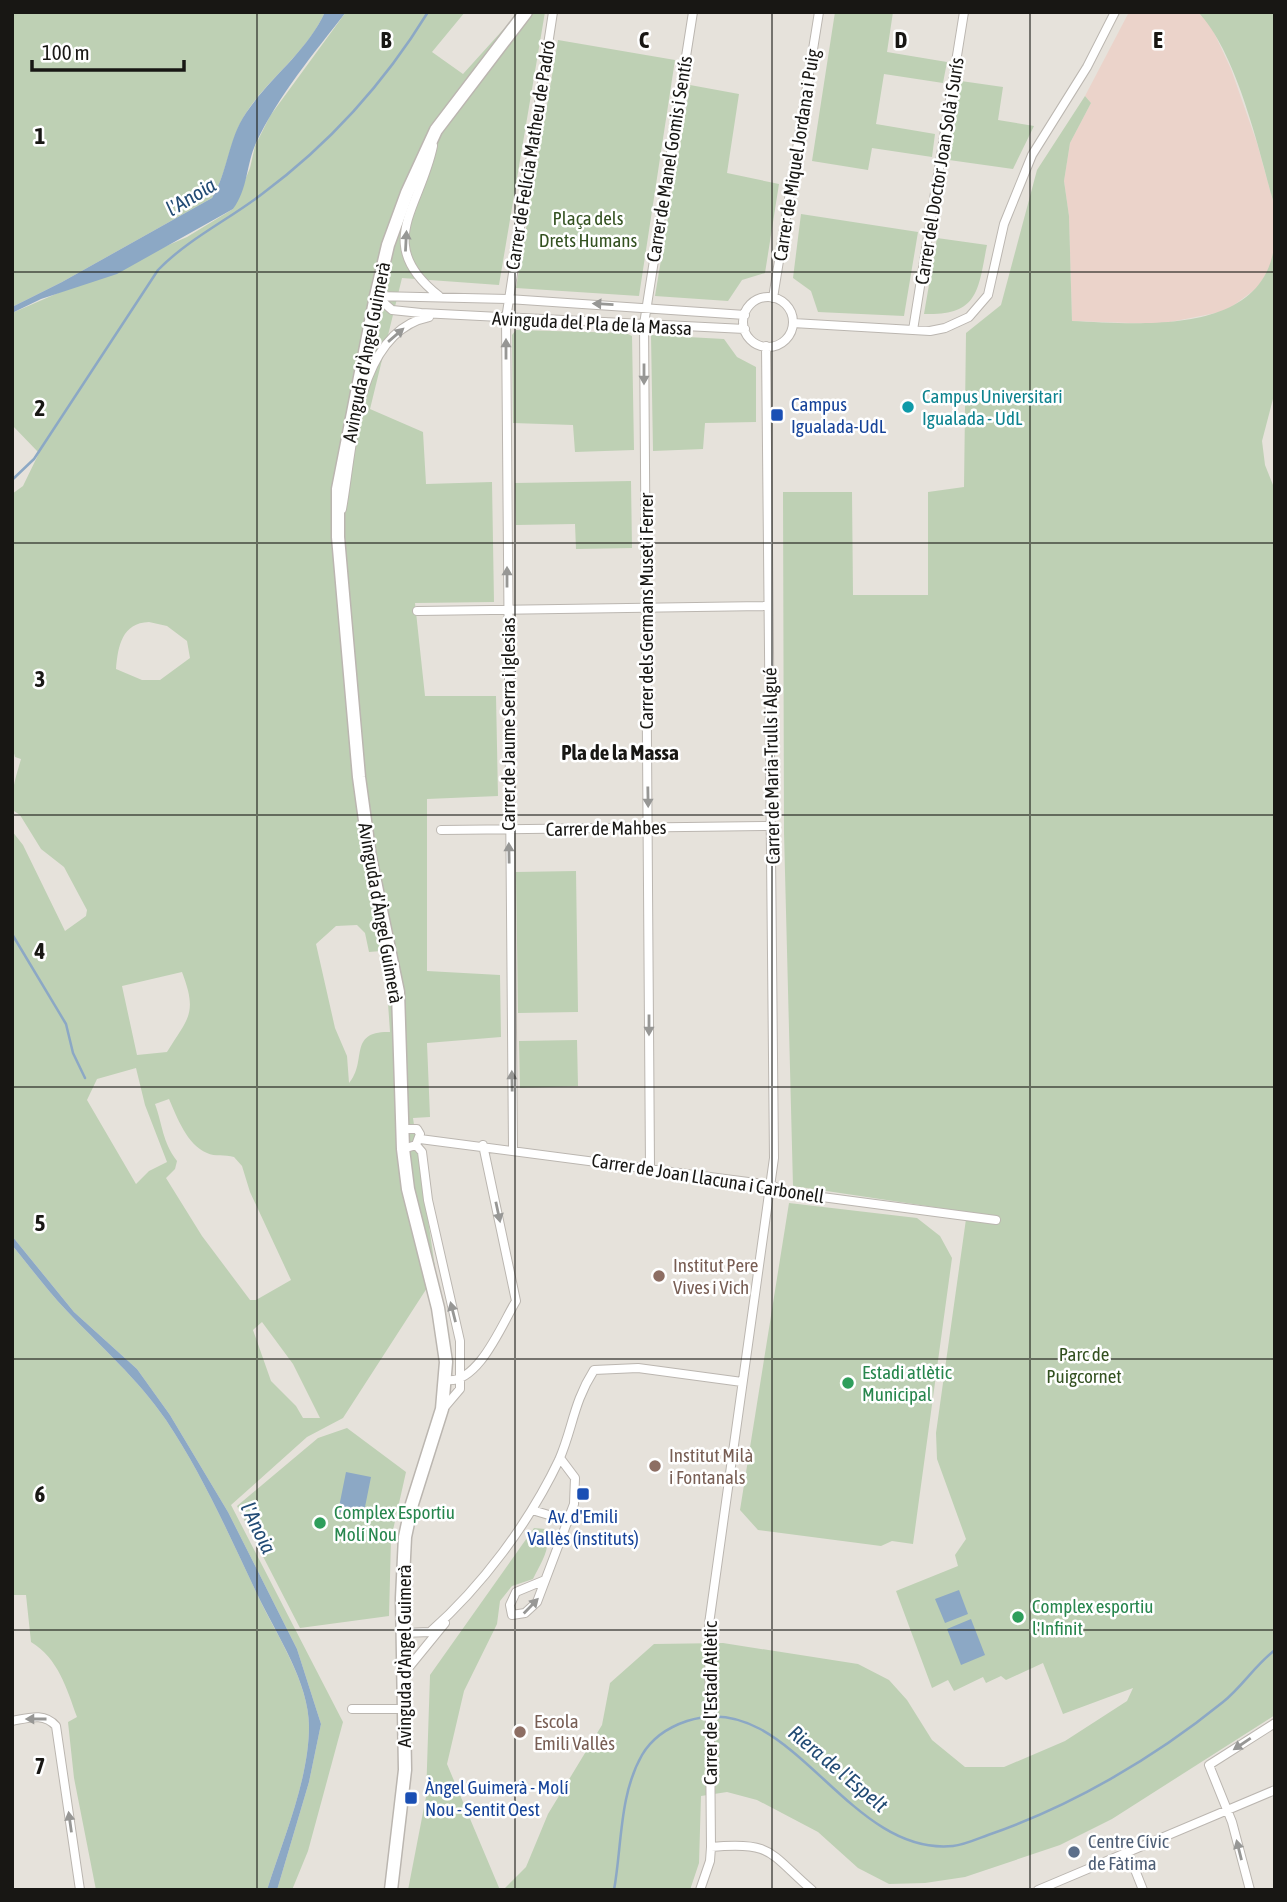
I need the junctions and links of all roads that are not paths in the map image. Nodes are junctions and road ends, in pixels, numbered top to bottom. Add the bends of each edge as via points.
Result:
1 (526, 12) edge
2 (553, 12) edge
3 (692, 12) edge
4 (819, 12) edge
5 (964, 12) edge
6 (1115, 12) edge
7 (436, 130) junction
8 (376, 296) junction
9 (439, 296) junction
10 (773, 298) junction
11 (508, 299) junction
12 (646, 306) junction
13 (438, 314) junction
14 (745, 315) junction
15 (506, 320) junction
16 (793, 323) junction
17 (644, 324) junction
18 (745, 329) junction
19 (913, 330) junction
20 (766, 346) junction
21 (338, 537) junction
22 (768, 606) junction
23 (646, 608) junction
24 (508, 610) junction
25 (417, 611) dead end
26 (771, 826) junction
27 (648, 827) junction
28 (509, 829) junction
29 (441, 830) dead end
30 (401, 1129) junction
31 (413, 1144) junction
32 (483, 1145) junction
33 (513, 1149) junction
34 (650, 1168) junction
35 (772, 1185) junction
36 (996, 1220) dead end
37 (446, 1380) junction
38 (460, 1380) junction
39 (742, 1382) junction
40 (442, 1409) junction
41 (560, 1458) junction
42 (532, 1510) junction
43 (569, 1521) junction
44 (545, 1580) junction
45 (450, 1615) junction
46 (403, 1633) junction
47 (405, 1672) junction
48 (352, 1709) dead end
49 (405, 1709) junction
50 (12, 1721) edge
51 (1275, 1724) edge
52 (1275, 1790) edge
53 (1227, 1810) junction
54 (711, 1847) junction
55 (1128, 1852) junction
56 (80, 1890) edge
57 (391, 1890) edge
58 (700, 1890) edge
59 (812, 1890) edge
60 (1038, 1890) edge
61 (1143, 1890) edge
62 (1250, 1890) edge

1 - 7 street, Avinguda d'Àngel Guimerà
2 - 11 street, Carrer de Felícia Matheu de Padró
3 - 12 street, Carrer de Manel Gomis i Sentís
4 - 10 street, Carrer de Miquel Jordana i Puig
5 - 19 street, Carrer del Doctor Joan Solà i Surís
6 - 19 street via 1032,155 1004,224 988,295 969,317 946,328
7 - 8 street, Avinguda d'Àngel Guimerà via 388,245
9 -> 7 street via 418,279 407,262 404,241
8 - 9 street, Avinguda del Pla de la Massa
8 - 13 street, Avinguda del Pla de la Massa via 392,310
8 - 21 street, Avinguda d'Àngel Guimerà via 338,489
9 - 11 street, Avinguda del Pla de la Massa
10 - 14 street via 756,301
10 - 16 street via 788,307
12 -> 11 street, Avinguda del Pla de la Massa
11 - 15 street, Carrer de Jaume Serra i Iglesias
12 - 14 street, Avinguda del Pla de la Massa
12 - 17 street, Carrer dels Germans Muset i Ferrer
13 - 15 street, Avinguda del Pla de la Massa
21 -> 13 street, Avinguda del Pla de la Massa via 371,367 398,331 416,319
14 - 18 street
15 - 17 street, Avinguda del Pla de la Massa
24 -> 15 street, Carrer de Jaume Serra i Iglesias
16 - 19 street
16 - 20 street via 784,341
17 - 18 street, Avinguda del Pla de la Massa
17 -> 23 street, Carrer dels Germans Muset i Ferrer
18 - 20 street via 753,341
20 - 22 street, Carrer de Maria Trulls i Algué
21 - 30 street, Avinguda d'Àngel Guimerà via 364,817 398,992
22 - 23 street
22 - 26 street, Carrer de Maria Trulls i Algué
23 - 24 street
23 -> 27 street, Carrer dels Germans Muset i Ferrer
24 - 25 street
24 - 28 street, Carrer de Jaume Serra i Iglesias
26 - 27 street, Carrer de Mahbes
26 - 35 street, Carrer de Maria Trulls i Algué
27 - 28 street, Carrer de Mahbes
27 -> 34 street, Carrer dels Germans Muset i Ferrer
28 - 29 street, Carrer de Mahbes
33 -> 28 street, Carrer de Jaume Serra i Iglesias
30 - 31 street, Avinguda d'Àngel Guimerà
30 - 31 street, Carrer de Joan Llacuna i Carbonell via 417,1129
31 - 32 street, Carrer de Joan Llacuna i Carbonell
31 - 37 street, Avinguda d'Àngel Guimerà via 408,1189 438,1308
38 -> 31 street, Avinguda d'Àngel Guimerà via 460,1341 428,1200 422,1152
32 - 33 street, Carrer de Joan Llacuna i Carbonell
32 -> 38 street via 516,1301 478,1367
33 - 34 street, Carrer de Joan Llacuna i Carbonell
34 - 35 street, Carrer de Joan Llacuna i Carbonell
35 - 36 street, Carrer de Joan Llacuna i Carbonell via 784,1192
35 - 39 street, Carrer de l'Estadi Atlètic
37 - 38 street
37 - 40 street, Avinguda d'Àngel Guimerà
38 - 40 street via 460,1389
39 - 41 street via 638,1368 594,1370 579,1393
39 - 54 street, Carrer de l'Estadi Atlètic via 708,1639
40 - 46 street, Avinguda d'Àngel Guimerà via 408,1522 402,1569
41 - 42 street
41 - 43 street via 575,1478
42 - 43 street
42 - 45 street
43 - 44 street
44 -> 44 street via 516,1592 510,1605 512,1615 525,1614 536,1604
45 - 46 street via 430,1632
45 - 47 street
46 - 47 street, Avinguda d'Àngel Guimerà
47 - 49 street, Avinguda d'Àngel Guimerà
48 - 49 street
49 - 57 street, Avinguda d'Àngel Guimerà via 404,1788
56 -> 50 street via 56,1726 39,1717
51 -> 53 street via 1209,1765
52 - 53 street
53 - 55 street
62 -> 53 street
54 - 58 street, Carrer de l'Estadi Atlètic
54 - 59 street via 744,1844 765,1849
55 - 60 street
55 - 61 street

